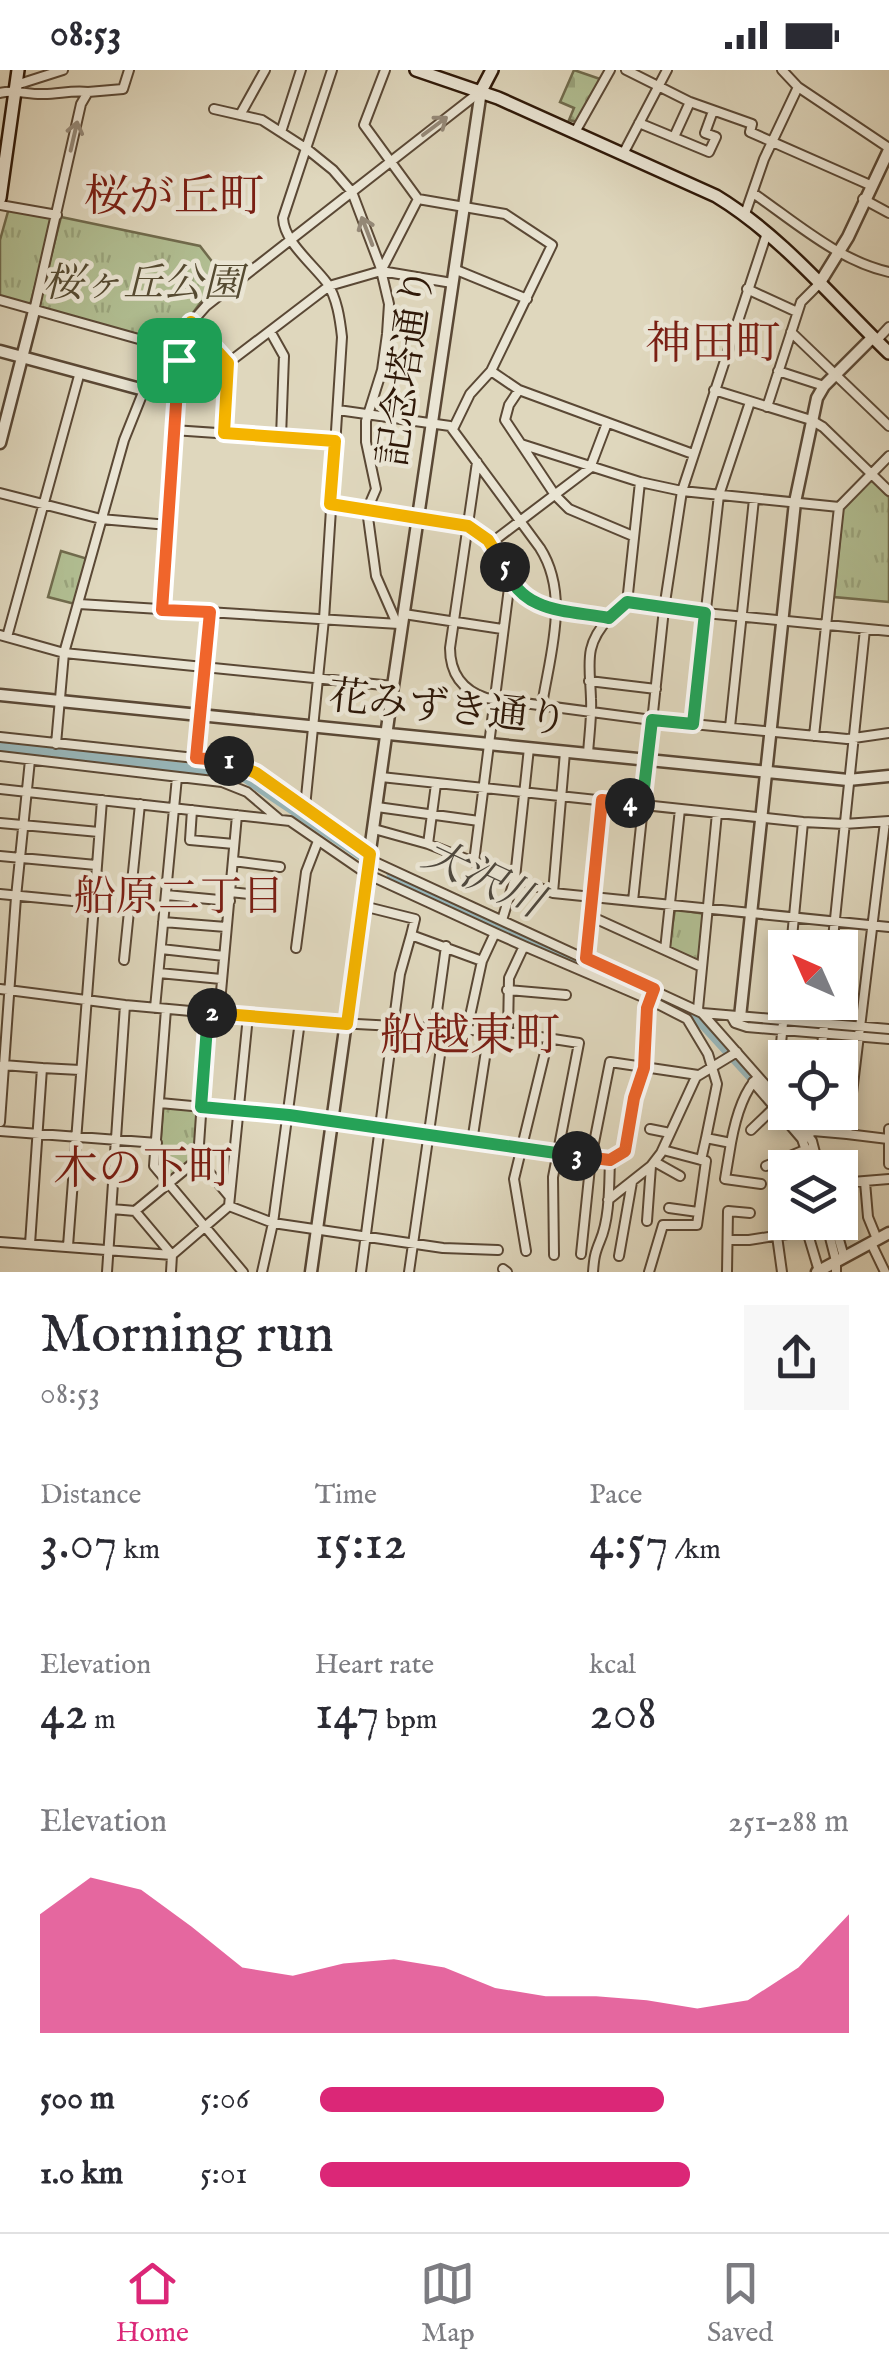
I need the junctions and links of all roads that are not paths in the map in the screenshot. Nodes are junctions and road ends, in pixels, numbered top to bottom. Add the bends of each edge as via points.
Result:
1 (18, 70) edge
2 (26, 70) edge
3 (63, 70) edge
4 (129, 70) edge
5 (266, 70) edge
6 (301, 70) edge
7 (332, 70) edge
8 (384, 70) edge
9 (416, 70) edge
10 (492, 70) edge
11 (610, 70) edge
12 (626, 70) edge
13 (667, 70) edge
14 (788, 72) edge
15 (18, 87) junction
16 (798, 87) junction
17 (658, 88) junction
18 (481, 91) junction
19 (88, 92) junction
20 (0, 94) edge
21 (690, 102) junction
22 (214, 109) dead end
23 (713, 112) junction
24 (240, 115) junction
25 (639, 122) junction
26 (281, 132) junction
27 (575, 132) junction
28 (674, 137) junction
29 (772, 142) junction
30 (307, 149) junction
31 (889, 149) edge
32 (623, 154) junction
33 (390, 161) junction
34 (870, 186) junction
35 (352, 192) junction
36 (753, 193) junction
37 (418, 199) junction
38 (863, 199) junction
39 (0, 202) edge
40 (462, 206) junction
41 (889, 213) edge
42 (745, 214) junction
43 (57, 215) junction
44 (767, 234) junction
45 (292, 239) junction
46 (840, 252) junction
47 (454, 269) junction
48 (381, 271) junction
49 (889, 272) edge
50 (452, 283) junction
51 (819, 284) junction
52 (329, 286) junction
53 (747, 289) junction
54 (527, 299) junction
55 (0, 300) edge
56 (34, 312) junction
57 (798, 312) junction
58 (191, 322) junction
59 (889, 326) edge
60 (270, 331) junction
61 (791, 332) junction
62 (874, 339) junction
63 (172, 349) junction
64 (0, 350) edge
65 (889, 353) edge
66 (23, 357) junction
67 (228, 363) junction
68 (491, 371) junction
69 (778, 371) junction
70 (80, 372) junction
71 (836, 375) junction
72 (824, 386) junction
73 (144, 390) junction
74 (519, 390) junction
75 (714, 390) junction
76 (750, 402) junction
77 (767, 407) junction
78 (338, 410) junction
79 (368, 414) junction
80 (811, 420) junction
81 (433, 422) junction
82 (607, 423) junction
83 (889, 426) edge
84 (453, 429) junction
85 (173, 430) junction
86 (224, 433) junction
87 (281, 437) junction
88 (335, 441) junction
89 (0, 443) edge
90 (522, 444) junction
91 (693, 454) junction
92 (889, 456) edge
93 (477, 462) junction
94 (590, 468) junction
95 (871, 474) junction
96 (640, 482) junction
97 (682, 490) junction
98 (889, 491) edge
99 (0, 493) edge
100 (555, 494) junction
101 (719, 495) junction
102 (754, 498) junction
103 (796, 502) junction
104 (44, 504) junction
105 (330, 504) junction
106 (839, 506) junction
107 (367, 510) junction
108 (420, 517) junction
109 (101, 519) junction
110 (520, 521) junction
111 (168, 524) junction
112 (468, 526) junction
113 (632, 536) junction
114 (491, 543) junction
115 (510, 580) junction
116 (627, 602) junction
117 (79, 604) junction
118 (664, 609) junction
119 (162, 610) junction
120 (556, 610) junction
121 (210, 612) junction
122 (705, 613) junction
123 (742, 616) junction
124 (609, 618) junction
125 (324, 619) junction
126 (782, 620) junction
127 (401, 621) junction
128 (454, 622) junction
129 (826, 625) junction
130 (502, 629) junction
131 (865, 629) junction
132 (889, 631) edge
133 (4, 636) edge
134 (64, 653) junction
135 (204, 667) junction
136 (318, 679) junction
137 (589, 681) junction
138 (392, 686) junction
139 (656, 690) junction
140 (0, 695) edge
141 (493, 698) junction
142 (60, 701) junction
143 (542, 705) junction
144 (591, 712) junction
145 (200, 716) junction
146 (652, 720) junction
147 (693, 724) junction
148 (314, 727) junction
149 (730, 727) junction
150 (770, 731) junction
151 (889, 733) edge
152 (387, 734) junction
153 (814, 736) junction
154 (0, 737) edge
155 (854, 739) junction
156 (56, 744) junction
157 (488, 744) junction
158 (529, 748) junction
159 (565, 752) junction
160 (588, 754) junction
161 (0, 756) edge
162 (196, 758) junction
163 (30, 760) junction
164 (647, 760) junction
165 (765, 772) junction
166 (177, 776) junction
167 (889, 776) edge
168 (381, 777) junction
169 (848, 780) junction
170 (436, 784) junction
171 (0, 789) edge
172 (482, 789) junction
173 (27, 792) junction
174 (524, 793) junction
175 (562, 796) junction
176 (102, 800) junction
177 (602, 800) junction
178 (140, 804) junction
179 (642, 805) junction
180 (305, 807) junction
181 (377, 807) junction
182 (174, 808) junction
183 (192, 810) junction
184 (680, 810) junction
185 (717, 813) junction
186 (432, 814) junction
187 (237, 815) junction
188 (761, 817) junction
189 (279, 819) junction
190 (478, 821) junction
191 (887, 821) edge
192 (803, 822) junction
193 (0, 823) edge
194 (844, 824) junction
195 (23, 825) junction
196 (374, 829) junction
197 (100, 832) junction
198 (318, 841) junction
199 (234, 844) junction
200 (428, 844) junction
201 (370, 854) junction
202 (0, 856) edge
203 (19, 858) junction
204 (233, 861) junction
205 (474, 862) junction
206 (96, 865) junction
207 (280, 867) dead end
208 (367, 874) junction
209 (516, 878) junction
210 (554, 892) junction
211 (0, 894) edge
212 (166, 895) junction
213 (16, 896) junction
214 (230, 896) junction
215 (268, 896) dead end
216 (592, 897) junction
217 (632, 901) junction
218 (93, 903) junction
219 (670, 904) junction
220 (363, 906) junction
221 (708, 908) junction
222 (752, 913) junction
223 (590, 916) junction
224 (794, 917) junction
225 (0, 920) edge
226 (502, 920) junction
227 (14, 921) junction
228 (834, 921) junction
229 (163, 922) junction
230 (875, 926) junction
231 (226, 927) junction
232 (889, 927) edge
233 (793, 930) edge
234 (833, 930) edge
235 (495, 934) junction
236 (411, 935) junction
237 (446, 946) junction
238 (524, 946) junction
239 (296, 948) dead end
240 (161, 950) junction
241 (664, 950) junction
242 (224, 956) junction
243 (586, 958) junction
244 (124, 960) dead end
245 (482, 961) junction
246 (702, 967) junction
247 (158, 972) junction
248 (221, 979) junction
249 (654, 989) junction
250 (4, 990) edge
251 (508, 990) junction
252 (566, 995) dead end
253 (85, 999) junction
254 (650, 1000) junction
255 (125, 1005) junction
256 (155, 1008) junction
257 (166, 1009) junction
258 (700, 1011) junction
259 (208, 1013) junction
260 (219, 1014) junction
261 (248, 1016) junction
262 (735, 1018) junction
263 (784, 1020) edge
264 (825, 1020) edge
265 (300, 1022) junction
266 (347, 1024) junction
267 (783, 1025) junction
268 (395, 1026) junction
269 (439, 1027) junction
270 (824, 1028) junction
271 (889, 1029) edge
272 (468, 1030) junction
273 (489, 1031) junction
274 (858, 1031) junction
275 (508, 1032) junction
276 (720, 1032) junction
277 (889, 1038) edge
278 (548, 1040) junction
279 (783, 1040) edge
280 (822, 1040) edge
281 (733, 1055) junction
282 (3, 1065) junction
283 (42, 1068) junction
284 (644, 1068) junction
285 (711, 1068) junction
286 (80, 1070) junction
287 (698, 1075) junction
288 (755, 1079) junction
289 (768, 1092) edge
290 (1, 1094) edge
291 (160, 1103) junction
292 (201, 1107) junction
293 (240, 1110) junction
294 (289, 1115) junction
295 (768, 1116) edge
296 (0, 1122) edge
297 (332, 1122) junction
298 (382, 1128) junction
299 (650, 1128) dead end
300 (889, 1129) edge
301 (751, 1130) dead end
302 (803, 1130) edge
303 (803, 1130) edge
304 (809, 1130) edge
305 (0, 1131) edge
306 (670, 1132) junction
307 (38, 1134) junction
308 (847, 1134) junction
309 (429, 1135) junction
310 (807, 1135) junction
311 (75, 1136) junction
312 (706, 1138) junction
313 (117, 1139) junction
314 (888, 1139) edge
315 (472, 1142) junction
316 (157, 1143) junction
317 (731, 1143) junction
318 (806, 1149) joint
319 (522, 1150) junction
320 (663, 1150) junction
321 (811, 1150) edge
322 (556, 1154) junction
323 (591, 1158) junction
324 (198, 1160) junction
325 (610, 1160) junction
326 (701, 1160) junction
327 (653, 1164) junction
328 (889, 1164) edge
329 (766, 1166) dead end
330 (680, 1176) dead end
331 (889, 1178) edge
332 (632, 1180) junction
333 (858, 1182) edge
334 (865, 1182) junction
335 (761, 1184) dead end
336 (167, 1185) junction
337 (608, 1200) junction
338 (230, 1201) junction
339 (669, 1208) dead end
340 (112, 1209) junction
341 (135, 1211) junction
342 (698, 1212) junction
343 (750, 1212) dead end
344 (646, 1221) dead end
345 (273, 1223) junction
346 (204, 1228) junction
347 (317, 1230) junction
348 (889, 1233) edge
349 (366, 1237) junction
350 (768, 1237) edge
351 (728, 1240) junction
352 (778, 1240) edge
353 (809, 1240) edge
354 (832, 1240) edge
355 (874, 1241) junction
356 (0, 1242) edge
357 (30, 1244) junction
358 (413, 1244) junction
359 (68, 1246) junction
360 (108, 1249) junction
361 (498, 1250) dead end
362 (526, 1251) dead end
363 (172, 1254) junction
364 (581, 1254) dead end
365 (554, 1255) dead end
366 (619, 1256) dead end
367 (839, 1264) edge
368 (818, 1271) edge
369 (107, 1272) edge
370 (171, 1272) edge
371 (242, 1272) edge
372 (262, 1272) edge
373 (311, 1272) edge
374 (361, 1272) edge
375 (410, 1272) edge
376 (594, 1272) edge
377 (649, 1272) edge
378 (727, 1272) edge
379 (782, 1272) edge
380 (886, 1272) edge

1 - 15 main road
2 - 15 street
3 - 15 street
4 - 19 street via 123,89
5 - 24 street
6 - 26 street
7 - 30 street
8 - 33 street via 364,126
9 - 18 main road
10 - 18 main road, 記念塔通り
11 - 27 street
12 - 17 street
13 - 17 street
14 - 16 street
15 - 19 street
15 - 20 street
15 - 39 main road
16 - 29 street
16 - 31 street
17 - 21 street
17 - 25 street
18 - 27 main road
33 -> 18 street
18 - 40 street, 記念塔通り
43 -> 19 street
21 - 23 street
21 - 28 street
22 - 24 street
23 - 28 street via 705,133 716,137 709,152
23 - 29 street via 752,124 750,132
24 - 26 street
25 - 28 street
25 - 32 street
26 - 30 street
27 - 32 main road
29 - 34 street
29 - 36 street
30 - 35 street
30 - 45 street via 283,218
31 - 34 street
32 - 42 main road
33 - 35 street
33 - 37 street
34 - 38 street
35 - 45 street
48 -> 35 street
36 - 42 street
36 - 46 street
37 - 40 street
37 - 48 street
38 - 41 street
38 - 46 street
39 - 43 street
40 - 47 street, 記念塔通り
40 - 54 street via 512,217 552,245
42 - 44 main road
43 - 56 street
44 - 51 main road
44 - 53 street
45 - 52 street
45 - 58 street
46 - 49 street
46 - 51 street
47 - 50 street, 記念塔通り
47 - 54 street
48 - 50 street
48 - 52 street
48 - 79 street via 387,334
50 - 81 street, 記念塔通り
51 - 57 street
51 - 62 main road
52 - 60 street
52 - 78 street via 342,337
53 - 57 street
53 - 75 street
54 - 68 street
55 - 56 street
56 - 63 street
56 - 66 street
57 - 61 street
58 - 63 street
58 - 67 street
59 - 62 street
60 - 67 street
60 - 87 street via 284,356
61 - 69 street
61 - 71 street
62 - 65 main road
62 - 71 street
63 - 73 street
63 - 85 street via 179,360
64 - 66 street
66 - 70 street
66 - 89 street
67 - 86 street
68 - 74 street
68 - 84 street
69 - 72 street
69 - 77 street
70 - 73 street
70 - 104 street
71 - 72 street
71 - 83 street
72 - 80 street
73 - 109 street
74 - 82 street
74 - 90 street via 505,420
75 - 76 street
75 - 91 street
76 - 77 street
76 - 101 street
77 - 80 street
78 - 79 street
78 - 88 street
79 - 81 street
79 - 107 street via 376,489
80 - 95 street
80 - 103 street
81 - 84 street
81 - 108 street, 記念塔通り
82 - 91 street
82 - 94 street
84 - 93 street
85 - 86 street
85 - 111 street
86 - 87 street
87 - 88 street
88 - 105 street
90 - 94 street
90 - 100 street
91 - 97 street
92 - 95 street
93 - 110 street
93 - 112 street
94 - 96 street
94 - 100 street
95 - 98 street
95 - 106 street
96 - 97 street
96 - 113 street
97 - 101 street
97 - 118 street
99 - 104 street
100 - 110 street
100 - 113 street via 570,509
101 - 102 street
101 - 122 street
102 - 103 street
102 - 123 street
103 - 106 street
103 - 126 street
104 - 109 street
104 - 133 street
105 - 107 street
105 - 125 street
106 - 129 street
107 - 108 street
107 - 127 street via 376,576
108 - 112 street
108 - 127 street, 記念塔通り
109 - 111 street
109 - 117 street
110 - 114 street
110 - 120 street via 552,570
111 - 119 street
112 - 114 street
112 - 128 street
113 - 116 street
114 - 115 street
115 - 120 street via 534,604
115 - 130 street
116 - 118 street
116 - 124 street
117 - 119 street
117 - 134 street
118 - 122 street
118 - 139 street
119 - 121 street
120 - 124 street
120 - 143 street
121 - 125 street
121 - 135 street
122 - 123 street
122 - 147 street
123 - 126 street
123 - 149 street
124 - 137 street via 590,646
125 - 127 street
125 - 136 street
126 - 129 street
126 - 150 street
127 - 128 street
127 - 138 street, 記念塔通り
128 - 130 street
128 - 141 street via 454,672 470,691
129 - 131 street
129 - 153 street
130 - 141 street
131 - 132 street
131 - 155 street
133 - 134 street
134 - 135 street
134 - 142 street
135 - 136 street
135 - 145 street
136 - 138 street
136 - 148 street
137 - 139 street
137 - 144 street
138 - 152 street, 記念塔通り
139 - 146 street
140 - 142 street, 花みずき通り
141 - 143 street
141 - 157 street
142 - 145 street, 花みずき通り
142 - 156 street
143 - 144 street
144 - 146 street
144 - 160 street
145 - 148 street, 花みずき通り
145 - 162 street
146 - 147 street
146 - 164 street
147 - 149 street
148 - 152 street, 花みずき通り
148 - 180 street
149 - 150 street
150 - 153 street
150 - 165 street
151 - 155 street
152 - 157 street, 花みずき通り
152 - 168 street, 記念塔通り
153 - 155 street
154 - 156 street
155 - 169 street
156 - 162 street
157 - 158 street, 花みずき通り
157 - 172 street
158 - 159 street, 花みずき通り
158 - 174 street
159 - 160 street, 花みずき通り
159 - 175 street
160 - 164 street, 花みずき通り
161 - 163 street
162 - 180 street via 243,766
163 - 166 street
163 - 173 street
164 - 165 street, 花みずき通り
164 - 179 street
165 - 169 street, 花みずき通り
165 - 188 street
166 - 182 street
166 - 189 street via 236,786
167 - 169 street, 花みずき通り
168 - 170 street
168 - 181 street, 記念塔通り
169 - 194 street
170 - 172 street
170 - 186 street
171 - 173 street
172 - 174 street
172 - 190 street
173 - 176 street
173 - 195 street
174 - 175 street
174 - 209 street
175 - 177 street
175 - 210 street
176 - 178 street
176 - 197 street
177 - 179 street
177 - 216 street
178 - 182 street
178 - 244 street
179 - 184 street
179 - 217 street
180 - 201 street
181 - 186 street
181 - 196 street, 記念塔通り
182 - 183 street
182 - 212 street
183 - 187 street
183 - 199 street via 190,840
184 - 185 street
184 - 219 street
185 - 188 street
185 - 221 street
186 - 190 street
186 - 200 street
187 - 189 street
187 - 199 street
188 - 192 street
188 - 222 street
189 - 198 street
190 - 205 street
191 - 194 street
191 - 230 street
192 - 194 street
192 - 224 street
193 - 195 street
194 - 228 street
195 - 197 street
195 - 203 street
196 - 200 street
196 - 201 street, 記念塔通り
197 - 206 street
198 - 208 street
198 - 239 street via 306,872
199 - 204 street
200 - 205 street
201 - 208 street, 記念塔通り
201 - 226 street
202 - 203 street
203 - 206 street
203 - 213 street
204 - 207 street
204 - 214 street
205 - 209 street
206 - 218 street
208 - 220 street
208 - 235 street
209 - 210 street
209 - 226 street
210 - 216 street
211 - 213 street
212 - 214 street
212 - 229 street
213 - 218 street
213 - 227 street
214 - 215 street
214 - 231 street
216 - 217 street
216 - 223 street
217 - 219 street
218 - 253 street
219 - 221 street
219 - 241 street
220 - 236 street via 415,919
220 - 266 street
221 - 222 street
221 - 246 street
222 - 224 street
222 - 262 street
223 - 241 street
223 - 243 street
224 - 228 street
224 - 233 street
225 - 227 street
226 - 243 street
227 - 250 street
228 - 230 street
228 - 234 street
229 - 231 street
229 - 240 street
230 - 232 street
230 - 274 street
231 - 242 street
235 - 238 street
235 - 245 street
236 - 237 street
236 - 268 street
237 - 245 street
237 - 269 street
238 - 251 street
238 - 254 street
240 - 242 street
240 - 247 street
241 - 246 street
242 - 248 street
243 - 249 street
245 - 272 street
246 - 258 street
247 - 248 street
247 - 256 street
248 - 260 street
249 - 254 street
249 - 258 street
250 - 253 street
250 - 282 street
251 - 252 street
251 - 275 street
253 - 255 street
253 - 286 street
254 - 284 street
254 - 285 street via 688,1020
255 - 256 street
255 - 313 street
256 - 257 street
257 - 259 street
257 - 291 street
258 - 262 street
258 - 276 street
259 - 260 street
259 - 292 street
260 - 261 street
261 - 265 street
261 - 293 street
262 - 267 street
262 - 276 street
263 - 267 street
264 - 270 street
265 - 266 street
265 - 294 street
266 - 268 street
266 - 297 street
267 - 270 street
267 - 279 street
268 - 269 street
268 - 298 street
269 - 272 street
269 - 309 street
270 - 274 street
270 - 280 street
271 - 274 street
272 - 273 street
273 - 275 street
273 - 315 street
274 - 277 street
274 - 308 street
275 - 278 street
276 - 281 street
278 - 319 street
278 - 322 street via 580,1043
281 - 285 street
281 - 288 street
282 - 283 street
282 - 290 street
283 - 286 street
283 - 307 street
284 - 287 street
284 - 323 street via 610,1062
284 - 325 street via 625,1151
285 - 287 street
285 - 312 street via 717,1091
286 - 311 street
287 - 306 street
288 - 289 street
288 - 317 street
290 - 296 street
291 - 292 street
291 - 316 street
292 - 293 street
292 - 324 street
293 - 294 street
293 - 338 street
294 - 297 street
294 - 345 street
295 - 301 street
297 - 298 street
297 - 347 street
298 - 309 street
298 - 349 street
299 - 306 street
300 - 314 street
302 - 310 street
303 - 310 street
304 - 310 street
305 - 307 street
306 - 320 street
307 - 311 street
307 - 357 street
308 - 310 street
308 - 314 street
309 - 315 street
309 - 358 street
310 - 318 street
310 - 321 street
311 - 313 street
311 - 359 street
312 - 317 street
312 - 326 street
313 - 316 street
313 - 340 street
314 - 328 street
315 - 319 street
316 - 336 street via 154,1166
317 - 335 street via 725,1179
318 - 329 street
319 - 322 street
319 - 362 street via 514,1179
320 - 326 street
320 - 327 street
322 - 323 street
322 - 365 street
323 - 325 street
323 - 364 street
324 - 336 street
324 - 338 street
325 - 337 street
326 - 342 street via 706,1161
327 - 330 street
327 - 332 street
327 - 344 street
331 - 334 street
332 - 337 street
332 - 366 street
333 - 334 street
334 - 355 street
336 - 341 street
336 - 346 street
337 - 376 street
338 - 345 street
338 - 346 street
339 - 342 street
340 - 341 street
340 - 360 street
341 - 363 street
342 - 377 street via 696,1225 663,1225
343 - 351 street via 728,1210
345 - 347 street
345 - 372 street
346 - 363 street
346 - 371 street
347 - 349 street
347 - 373 street
348 - 355 street
349 - 358 street
349 - 374 street
350 - 351 street
351 - 378 street
352 - 379 street
353 - 368 street
354 - 367 street
355 - 367 street
355 - 380 street
356 - 357 street
357 - 359 street
358 - 361 street
358 - 375 street
359 - 360 street
360 - 363 street
360 - 369 street
363 - 370 street
367 - 368 street

